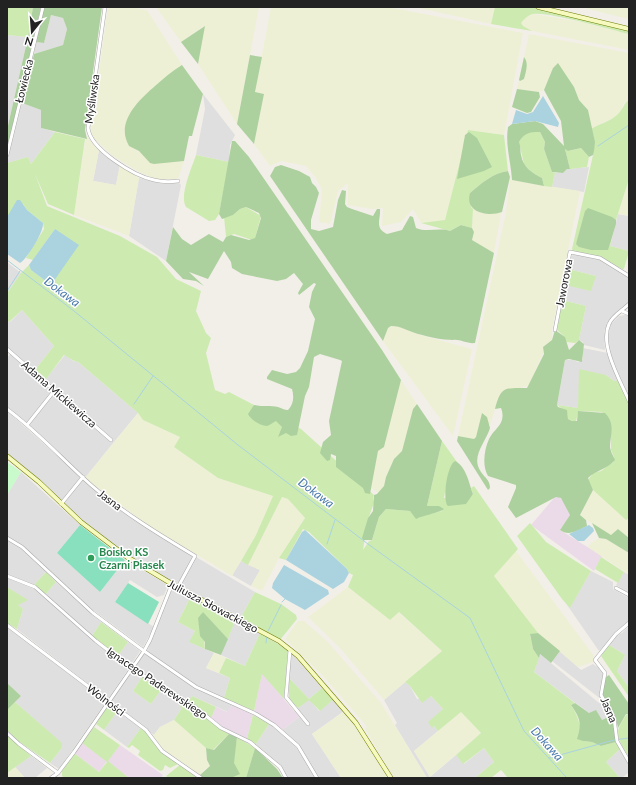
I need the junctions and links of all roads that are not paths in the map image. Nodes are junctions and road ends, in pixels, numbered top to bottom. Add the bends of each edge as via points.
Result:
1 (42, 7) edge
2 (105, 7) edge
3 (538, 7) edge
4 (629, 29) edge
5 (7, 155) edge
6 (178, 181) dead end
7 (629, 276) edge
8 (629, 304) edge
9 (622, 311) junction
10 (629, 314) edge
11 (554, 330) dead end
12 (7, 349) edge
13 (55, 390) junction
14 (629, 401) edge
15 (7, 410) edge
16 (27, 426) junction
17 (112, 440) dead end
18 (7, 456) edge
19 (83, 478) junction
20 (61, 504) junction
21 (7, 538) edge
22 (7, 576) edge
23 (172, 584) junction
24 (178, 587) junction
25 (616, 588) dead end
26 (629, 595) edge
27 (629, 623) edge
28 (7, 625) edge
29 (290, 650) junction
30 (144, 651) junction
31 (131, 668) junction
32 (108, 702) junction
33 (308, 723) dead end
34 (7, 733) edge
35 (629, 762) edge
36 (58, 773) junction
37 (51, 778) edge
38 (201, 778) edge
39 (286, 778) edge
40 (317, 778) edge
41 (391, 778) edge

1 - 5 street, Łowiecka
2 - 6 street, Myśliwska via 88,135 112,158 139,174 161,182
3 - 4 street
7 - 11 street, Jaworowa via 600,258 570,252
8 - 9 street
9 - 10 street
9 - 14 street via 609,322 606,341
12 - 13 street, Adama Mickiewicza
13 - 16 street
13 - 17 street, Adama Mickiewicza
15 - 16 street, Jasna
16 - 19 street, Jasna
18 - 20 street, Juliusza Słowackiego
19 - 20 street
19 - 24 street, Jasna via 132,515 195,556
20 - 23 street, Juliusza Słowackiego via 104,541 149,572
21 - 30 street via 22,547 93,613
22 - 31 street, Ignacego Paderewskiego via 35,588
23 - 24 street, Juliusza Słowackiego
23 - 30 street
24 - 29 street, Juliusza Słowackiego via 280,641
25 - 26 street
27 - 35 street, Jasna via 616,634 595,660 605,673 601,695 614,718 617,739
28 - 32 street, Wolności
29 - 33 street via 286,697
29 - 41 street, Juliusza Słowackiego via 338,700
30 - 31 street
30 - 40 street via 196,687 256,714 274,725 298,746
31 - 32 street
31 - 39 street, Ignacego Paderewskiego via 195,707 221,728 250,742 280,767
32 - 36 street
32 - 38 street, Wolności via 150,734 162,751
34 - 36 street
36 - 37 street

